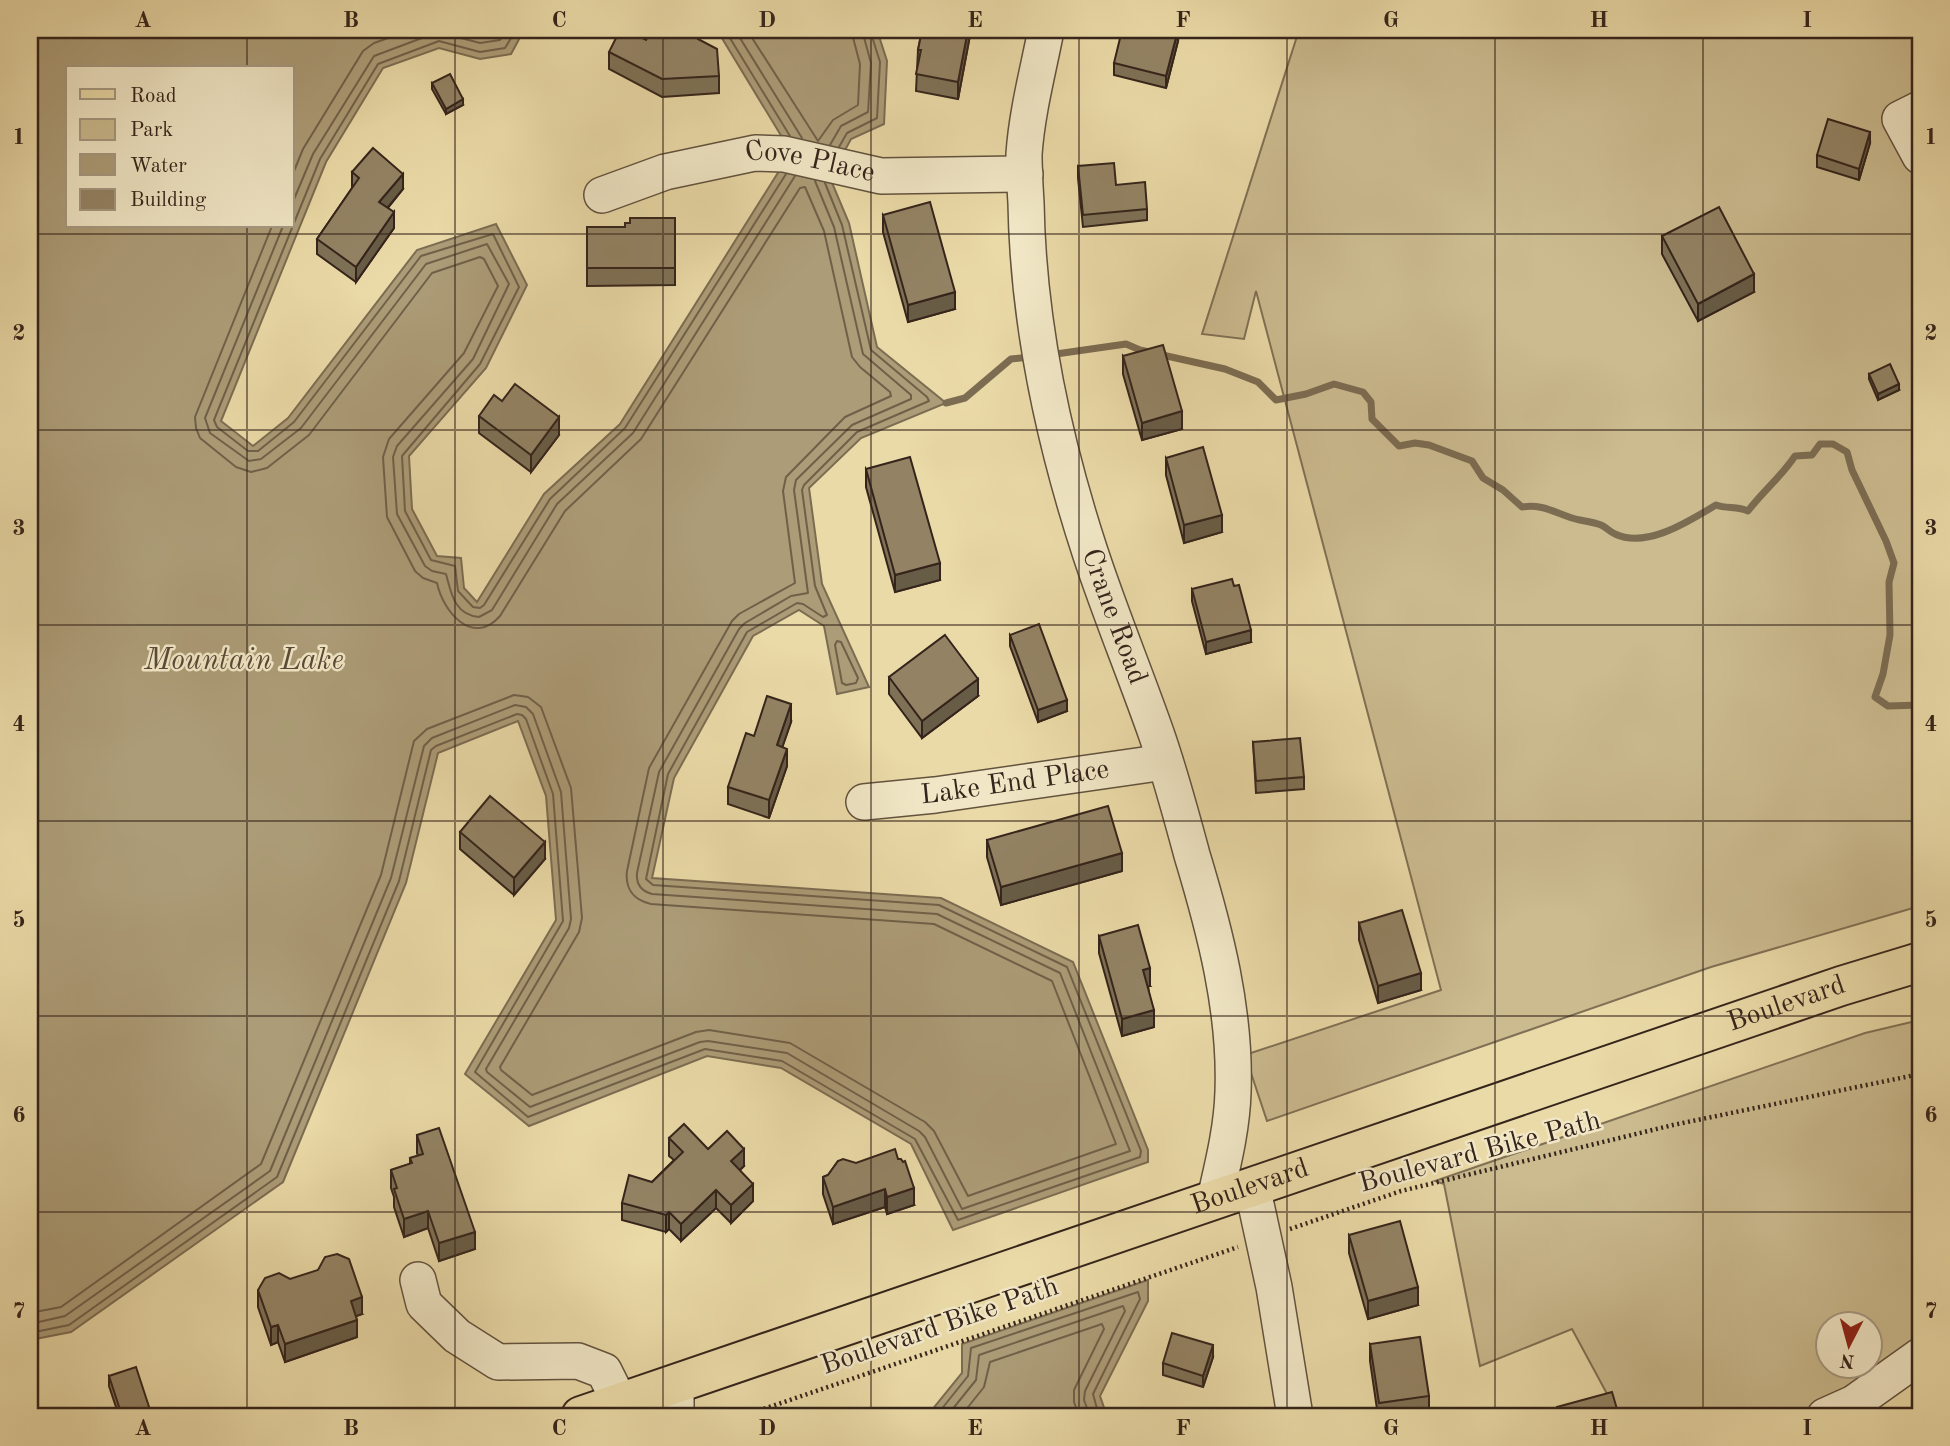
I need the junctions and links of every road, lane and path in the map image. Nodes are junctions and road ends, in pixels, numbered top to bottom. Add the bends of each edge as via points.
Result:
1 (1046, 30) edge
2 (1920, 109) edge
3 (1920, 156) edge
4 (1025, 174) junction
5 (602, 195) dead end
6 (1165, 762) junction
7 (864, 802) dead end
8 (1920, 962) edge
9 (1920, 1074) edge
10 (1252, 1186) junction
11 (1214, 1199) junction
12 (1264, 1238) junction
13 (418, 1280) dead end
14 (1920, 1356) edge
15 (676, 1399) edge
16 (620, 1403) junction
17 (581, 1416) edge
18 (743, 1416) edge
19 (1295, 1416) edge
20 (1825, 1416) edge

1 - 4 street, Crane Road via 1029,114
2 - 3 street via 1900,119
4 - 5 street, Cove Place via 881,176 784,154 755,153 664,172
4 - 6 street, Crane Road via 1027,250 1057,438 1090,554
6 - 7 street, Lake End Place
6 - 11 street, Crane Road via 1205,895 1226,993 1233,1094
8 - 10 main road, Boulevard
9 - 12 path, Boulevard Bike Path via 1672,1125 1401,1191
10 - 11 main road, Boulevard
10 - 12 street
11 - 15 main road, Boulevard via 889,1312
12 - 18 path, Boulevard Bike Path
12 - 19 street
13 - 16 street via 424,1304 457,1336 498,1362 578,1361 604,1371
14 - 20 street via 1854,1403
15 - 16 main road, Boulevard
16 - 17 main road, Boulevard

